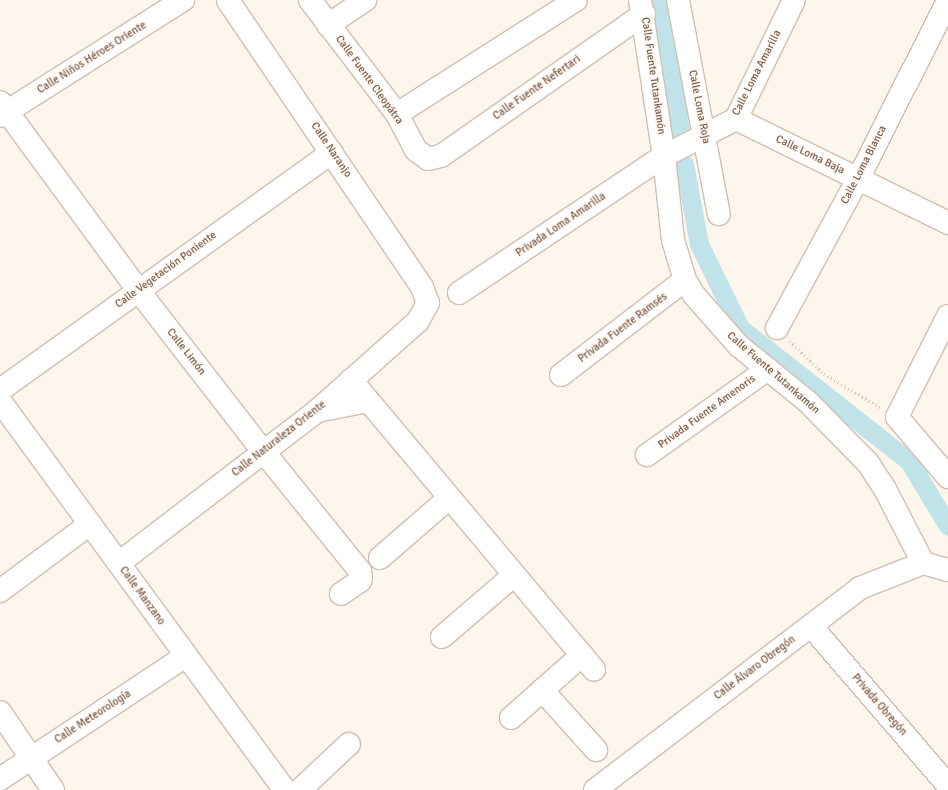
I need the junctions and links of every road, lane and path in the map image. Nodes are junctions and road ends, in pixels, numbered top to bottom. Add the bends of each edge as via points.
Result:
1 (183, 0) edge
2 (228, 0) edge
3 (310, 0) edge
4 (364, 0) edge
5 (576, 0) edge
6 (678, 0) edge
7 (794, 0) edge
8 (948, 1) edge
9 (642, 7) edge
10 (328, 25) junction
11 (2, 109) edge
12 (397, 114) junction
13 (736, 119) junction
14 (705, 135) junction
15 (332, 152) junction
16 (664, 156) junction
17 (428, 159) joint
18 (858, 179) junction
19 (719, 214) dead end
20 (948, 223) edge
21 (686, 280) junction
22 (138, 290) junction
23 (459, 293) dead end
24 (428, 303) joint
25 (948, 316) edge
26 (777, 328) joint
27 (768, 369) junction
28 (561, 375) dead end
29 (351, 380) junction
30 (0, 390) edge
31 (0, 401) edge
32 (368, 402) junction
33 (318, 411) junction
34 (896, 417) junction
35 (263, 451) junction
36 (647, 455) dead end
37 (948, 477) edge
38 (449, 498) junction
39 (90, 524) junction
40 (380, 558) dead end
41 (119, 563) junction
42 (923, 563) junction
43 (948, 570) edge
44 (514, 575) junction
45 (0, 591) edge
46 (341, 594) dead end
47 (811, 626) junction
48 (442, 637) dead end
49 (186, 656) junction
50 (542, 690) junction
51 (0, 712) edge
52 (511, 718) dead end
53 (350, 744) dead end
54 (596, 750) dead end
55 (31, 757) junction
56 (0, 779) edge
57 (948, 785) edge
58 (53, 790) edge
59 (285, 790) edge
60 (300, 790) edge
61 (595, 790) edge

1 - 11 street, Calle Niños Héroes Oriente
2 - 15 street, Calle Naranjo
3 - 10 street, Calle Fuente Cleopátra
4 - 10 street
5 - 12 street
6 - 14 street, Calle Loma Roja
7 - 13 street, Calle Loma Amarilla
8 - 18 street, Calle Loma Blanca
9 - 16 street, Calle Fuente Tutankamón
9 - 17 street, Calle Fuente Nefertari via 440,156
10 - 12 street, Calle Fuente Cleopátra
11 - 22 street, Calle Limón
12 - 17 street, Calle Fuente Cleopátra via 416,150
13 - 14 street, Calle Loma Amarilla
13 - 18 street, Calle Loma Baja
14 - 16 street, Calle Loma Amarilla
14 - 19 street, Calle Loma Roja
15 - 22 street, Calle Vegetación Poniente
15 - 24 street, Calle Naranjo via 422,287
16 - 21 street, Calle Fuente Tutankamón via 673,240
16 - 23 street, Privada Loma Amarilla
18 - 20 street, Calle Loma Baja
18 - 26 street, Calle Loma Blanca
21 - 27 street, Calle Fuente Tutankamón via 694,295 718,324
21 - 28 street, Privada Fuente Ramsés
22 - 30 street, Calle Vegetación Poniente
22 - 35 street, Calle Limón
24 - 29 street, Calle Naturaleza Oriente via 418,321
25 - 34 street
26 - 34 path via 824,374
27 - 36 street, Privada Fuente Amenoris
27 - 42 street, Calle Fuente Tutankamón via 807,401 868,463 886,489
29 - 32 street
29 - 33 street, Calle Naturaleza Oriente
31 - 39 street, Calle Manzano
32 - 33 street
32 - 38 street
33 - 35 street, Calle Naturaleza Oriente
34 - 37 street
35 - 41 street, Calle Naturaleza Oriente
35 - 46 street, Calle Limón via 360,571 360,581
38 - 40 street
38 - 44 street
39 - 41 street, Calle Manzano
39 - 45 street
41 - 49 street, Calle Manzano
42 - 43 street
42 - 47 street, Calle Álvaro Obregón via 860,588
44 - 48 street
44 - 50 street via 588,662
47 - 57 street, Privada Obregón
47 - 61 street, Calle Álvaro Obregón
49 - 55 street, Calle Meteorología
49 - 59 street, Calle Manzano
50 - 52 street
50 - 54 street
51 - 55 street
53 - 60 street
55 - 56 street, Calle Meteorología
55 - 58 street

